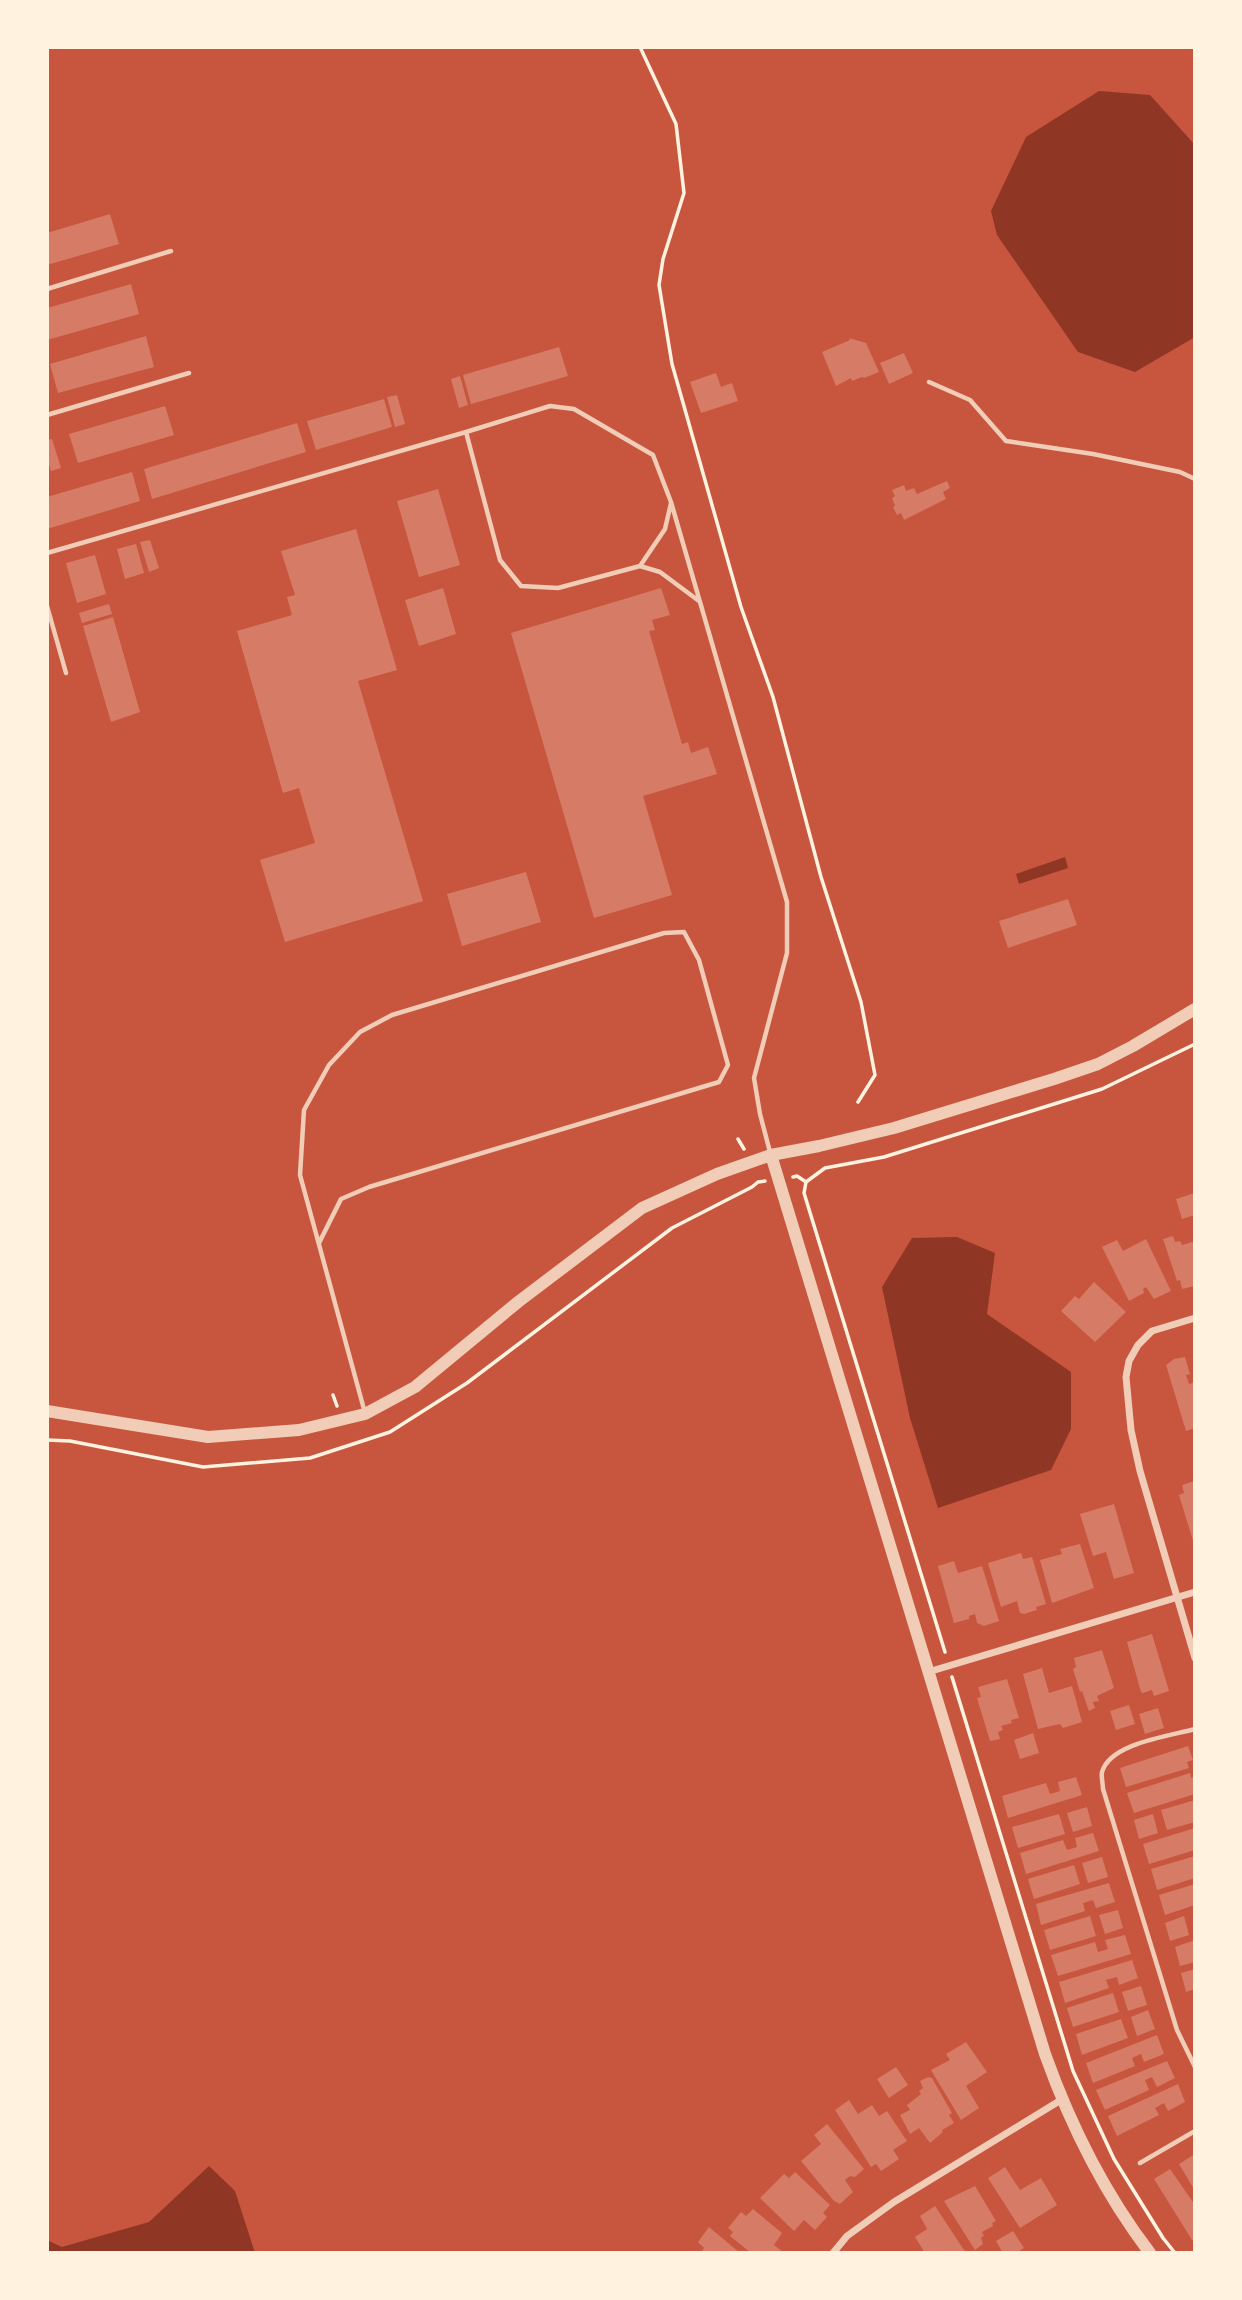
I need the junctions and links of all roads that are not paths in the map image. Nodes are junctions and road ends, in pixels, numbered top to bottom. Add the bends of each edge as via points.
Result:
1 (171, 251) dead end
2 (47, 289) edge
3 (189, 373) dead end
4 (929, 382) dead end
5 (47, 415) edge
6 (466, 432) junction
7 (1195, 479) edge
8 (671, 502) junction
9 (47, 553) edge
10 (640, 566) junction
11 (699, 601) junction
12 (47, 606) edge
13 (66, 673) dead end
14 (1195, 1009) edge
15 (771, 1155) junction
16 (319, 1243) junction
17 (1195, 1318) edge
18 (47, 1411) edge
19 (365, 1413) junction
20 (1195, 1592) edge
21 (1177, 1597) junction
22 (1195, 1658) edge
23 (928, 1672) junction
24 (1195, 1729) edge
25 (1195, 2067) edge
26 (1061, 2100) junction
27 (1195, 2131) edge
28 (1140, 2163) dead end
29 (833, 2253) edge
30 (1150, 2253) edge

1 - 2 lane
3 - 5 lane
4 - 7 lane via 970,400 1006,441 1093,454
6 - 8 lane via 550,406 574,409 653,455
6 - 9 lane
6 - 10 lane via 500,560 522,586 558,588
8 - 10 lane via 665,529
8 - 11 lane
10 - 11 lane via 660,572
11 - 15 lane via 787,902 787,953 754,1078
12 - 13 lane
14 - 15 street via 1098,1064 894,1128
15 - 19 street via 642,1208 415,1387
15 - 23 street
16 - 16 lane via 341,1199 369,1187 719,1082 728,1065 699,960 684,932 664,933 392,1016 360,1032 329,1065 304,1110 300,1175
16 - 19 lane
17 - 21 street via 1152,1331 1138,1345 1126,1377 1140,1471
18 - 19 street via 208,1437 299,1430
20 - 21 street
21 - 22 street
21 - 23 street
23 - 26 street
24 - 25 lane via 1125,1748 1111,1758 1102,1773 1103,1789 1177,2030
26 - 29 street via 894,2202 847,2236
26 - 30 street via 1106,2185
27 - 28 lane

